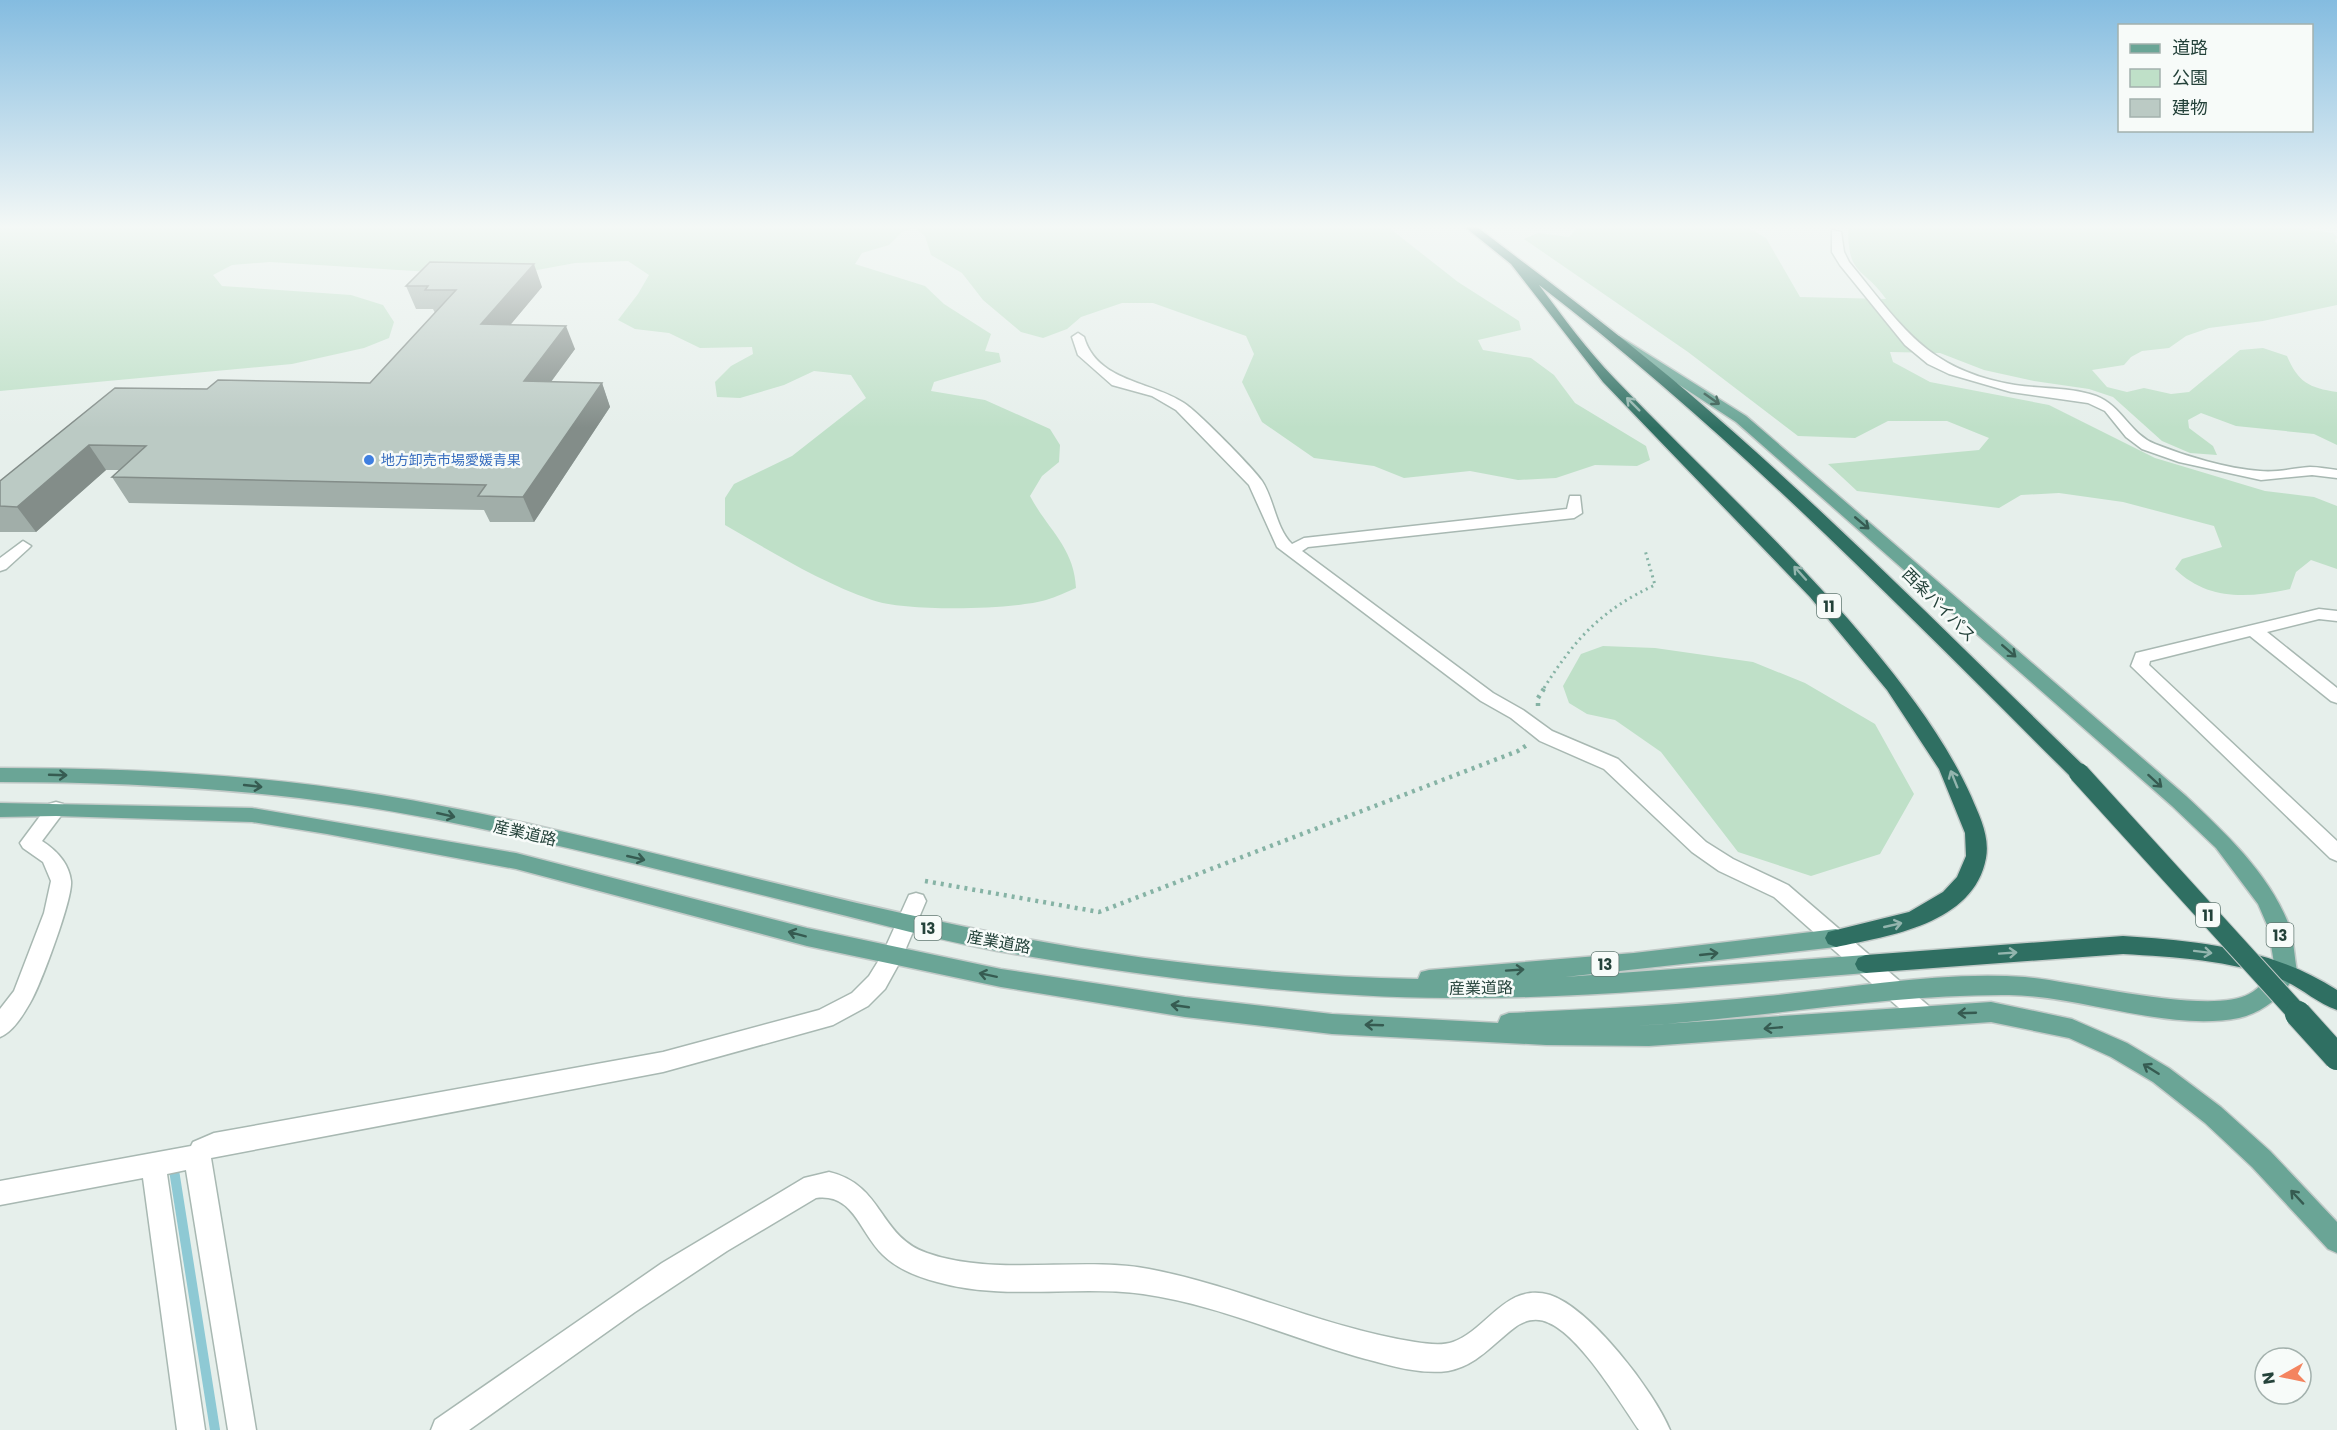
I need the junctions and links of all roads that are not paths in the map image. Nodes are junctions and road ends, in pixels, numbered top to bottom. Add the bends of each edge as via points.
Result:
1 (1541, 294) edge
2 (1558, 294) edge
3 (1869, 294) edge
4 (1610, 334) junction
5 (1078, 338) dead end
6 (2337, 474) edge
7 (1575, 499) dead end
8 (23, 546) dead end
9 (1291, 551) junction
10 (0, 566) edge
11 (2337, 616) edge
12 (2253, 630) junction
13 (2337, 697) edge
14 (0, 775) edge
15 (56, 808) junction
16 (0, 810) edge
17 (2337, 853) edge
18 (916, 901) road end
19 (906, 924) junction
20 (1836, 938) junction
21 (891, 955) junction
22 (1866, 964) junction
23 (2286, 971) junction
24 (1373, 985) junction
25 (1900, 993) junction
26 (2337, 1001) edge
27 (1923, 1015) junction
28 (0, 1027) edge
29 (1432, 1027) junction
30 (2337, 1057) edge
31 (199, 1156) junction
32 (153, 1164) junction
33 (0, 1193) edge
34 (2337, 1239) edge
35 (191, 1430) edge
36 (243, 1430) edge
37 (445, 1430) edge
38 (1656, 1430) edge

20 -> 1 highway, 11 via 1901,924 1932,912 1958,890 1975,862 1975,831 1950,769 1905,701 1841,620 1609,379
2 - 4 highway, 西条バイパス / 11
3 - 6 street via 1909,342 1941,365 2011,388 2091,399 2110,408 2131,434 2147,446 2184,459 2261,476 2312,471
4 -> 23 main road, 13 via 1741,419 2186,808 2223,843 2266,899 2279,927
4 - 30 highway, 西条バイパス / 11, bridge via 1689,400 1877,572 2079,773
5 - 9 street via 1082,352 1116,382 1157,393 1181,407 1256,483 1282,544
7 - 9 street via 1574,513 1304,543
8 - 10 street
9 - 20 street via 1487,697 1537,730 1611,764 1699,848 1781,891
11 - 12 street via 2319,614
12 - 13 street
12 - 17 street via 2142,657 2140,666
14 -> 19 main road, 産業道路 / 13 via 250,786 432,812 811,898
15 - 16 main road, 産業道路 / 13
21 -> 15 main road, 産業道路 / 13 via 516,861 349,831 252,815
15 - 28 street via 30,843 51,856 61,880 54,913 23,996
18 - 19 street
19 - 21 street
19 - 24 main road, 産業道路 / 13 via 1164,969
20 - 22 street
24 -> 20 main road, 13 via 1634,962
29 -> 21 main road, 産業道路 / 13 via 1332,1024 1185,1006 1001,978
21 - 31 street via 870,990 853,1004 808,1026 663,1062 214,1144
22 -> 23 highway, 11 via 2123,945 2213,953
22 - 24 main road, 産業道路 / 13 via 1578,986 1443,989
22 - 25 street
23 - 25 main road, 13 via 2257,1002 2194,1012 2045,988
23 - 26 highway, 11
25 - 27 street
25 - 29 main road, 13 via 1727,1011
27 -> 29 main road, 13 via 1649,1036 1546,1035
34 -> 27 main road, 13 via 2213,1115 2120,1050 2072,1029 1991,1012
31 - 32 street
31 - 36 street
32 - 33 street
32 - 35 street
37 - 38 street via 568,1341 735,1230 813,1186 826,1183 848,1189 893,1248 927,1266 970,1275 1147,1281 1404,1354 1450,1359 1476,1345 1511,1313 1548,1308 1563,1314 1588,1338

